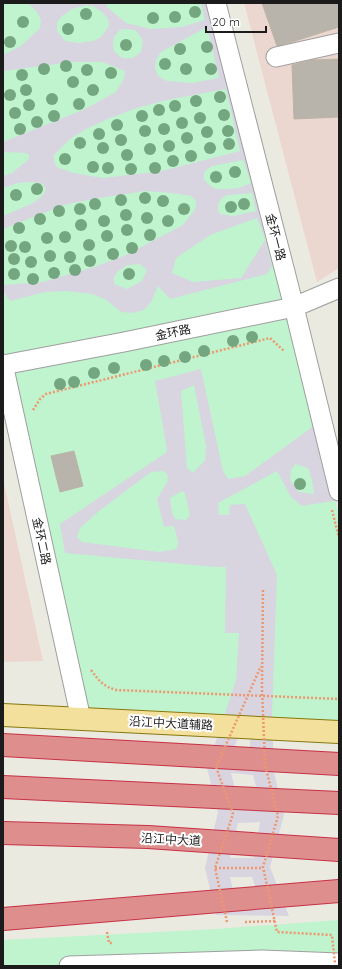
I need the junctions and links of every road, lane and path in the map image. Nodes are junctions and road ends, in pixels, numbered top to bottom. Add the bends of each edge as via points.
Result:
1 (216, 3) edge
2 (339, 43) edge
3 (276, 57) dead end
4 (339, 288) edge
5 (294, 307) junction
6 (286, 353) dead end
7 (3, 364) edge
8 (32, 414) dead end
9 (337, 471) edge
10 (339, 490) edge
11 (332, 509) dead end
12 (339, 538) edge
13 (263, 590) dead end
14 (262, 664) junction
15 (90, 667) dead end
16 (339, 699) edge
17 (3, 715) edge
18 (81, 719) junction
19 (339, 732) edge
20 (3, 745) edge
21 (339, 764) edge
22 (3, 787) edge
23 (339, 803) edge
24 (3, 833) edge
25 (339, 850) edge
26 (215, 868) junction
27 (263, 868) junction
28 (339, 890) edge
29 (3, 906) edge
30 (139, 908) junction
31 (3, 919) edge
32 (274, 921) junction
33 (219, 922) dead end
34 (227, 922) junction
35 (235, 922) dead end
36 (243, 922) dead end
37 (107, 931) dead end
38 (117, 944) dead end
39 (337, 963) edge
40 (69, 966) edge

1 - 5 street, 金环一路
2 - 3 street
4 - 5 street, 金环路
5 - 7 street, 金环路 via 131,341
5 - 9 street, 金环一路
6 - 8 path via 270,338 46,394 35,405
7 - 18 street, 金环二路
9 - 10 street, 金环一路
11 - 12 path
13 - 14 path, bridge
14 - 26 path, bridge via 216,767 233,814
14 - 27 path, bridge via 265,765 278,816
15 - 16 path via 106,687 116,690
17 - 18 main road, 沿江中大道辅路
18 - 19 main road, 沿江中大道辅路
20 - 21 highway
22 - 23 highway
24 - 25 highway, 沿江中大道 via 148,837
26 - 27 path
26 - 34 path, bridge
27 - 32 path, bridge
28 - 30 highway
29 - 30 highway
30 - 31 highway
32 - 36 path
32 - 39 path, bridge via 277,932 332,935
33 - 34 path
34 - 35 path
37 - 38 path via 109,943
39 - 40 street via 262,960

